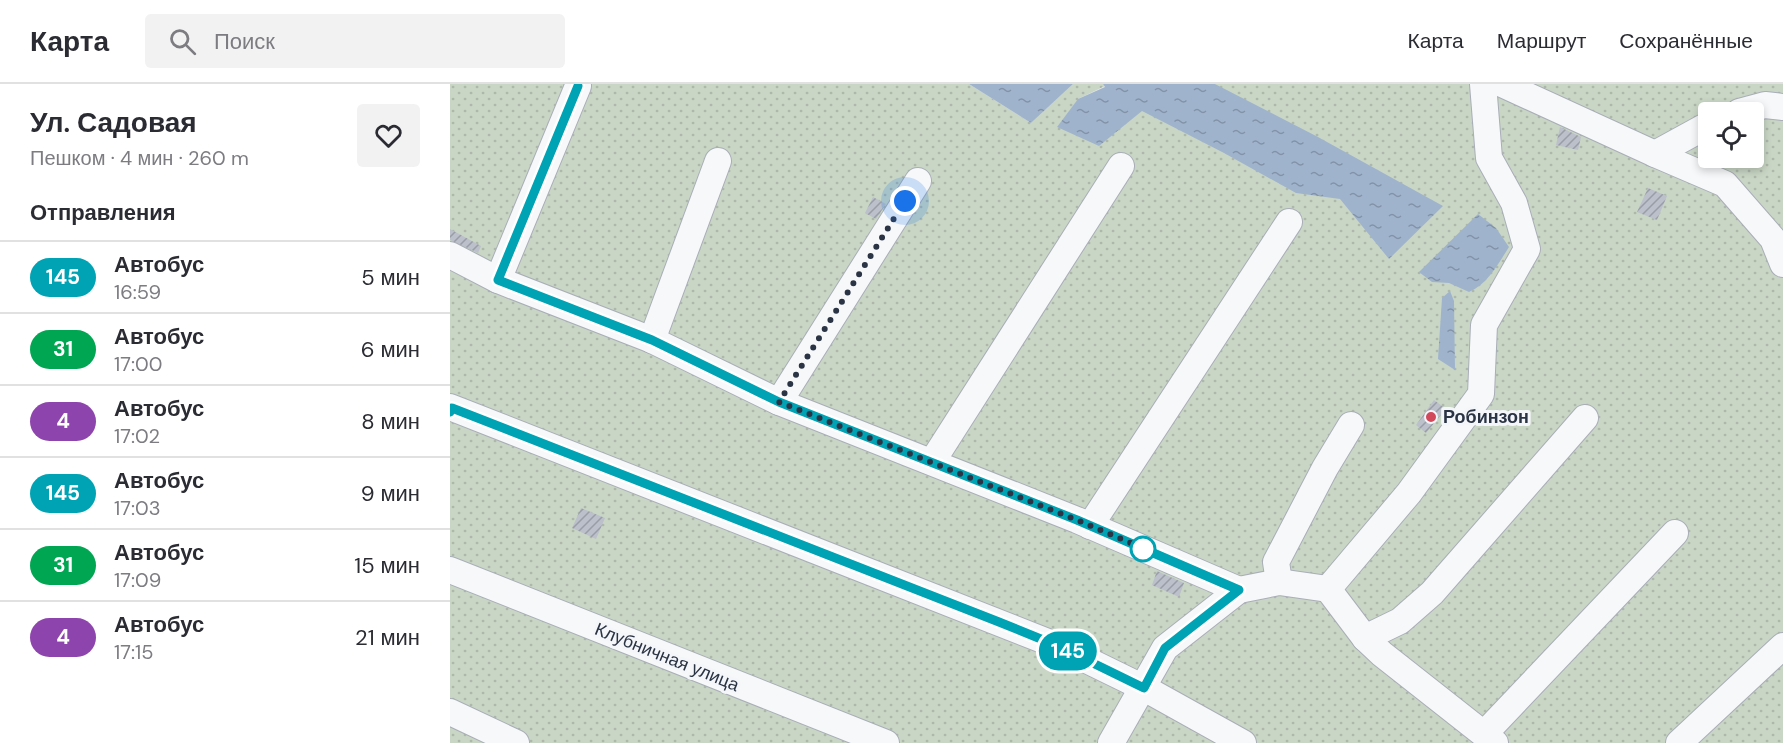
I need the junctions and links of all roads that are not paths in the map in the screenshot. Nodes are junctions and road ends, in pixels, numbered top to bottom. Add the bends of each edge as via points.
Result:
1 (1483, 84) edge
2 (1502, 84) edge
3 (578, 86) dead end
4 (1764, 105) edge
5 (1783, 107) edge
6 (1698, 130) edge
7 (1655, 154) junction
8 (718, 161) dead end
9 (1121, 166) dead end
10 (918, 181) dead end
11 (1288, 222) dead end
12 (1778, 240) edge
13 (450, 255) edge
14 (1783, 264) edge
15 (498, 280) junction
16 (652, 340) junction
17 (779, 402) junction
18 (451, 409) edge
19 (1585, 418) dead end
20 (1351, 425) dead end
21 (932, 462) junction
22 (1090, 526) junction
23 (1675, 533) dead end
24 (450, 570) edge
25 (1279, 582) junction
26 (1328, 589) junction
27 (1239, 590) junction
28 (1365, 638) junction
29 (1783, 646) edge
30 (1144, 688) junction
31 (450, 712) edge
32 (1490, 738) edge
33 (516, 743) edge
34 (885, 743) edge
35 (1112, 743) edge
36 (1243, 743) edge
37 (1679, 743) edge

1 - 26 street via 1489,158 1514,203 1527,249 1484,326 1481,394 1409,493
2 - 7 street
3 - 15 street
4 - 5 street
6 - 7 street
7 - 12 street via 1725,184
8 - 16 street
9 - 21 street
10 - 17 street
11 - 22 street
12 - 14 street
13 - 15 street
15 - 16 street
16 - 17 street
17 - 21 street
18 - 30 street via 1058,646
19 - 28 street via 1432,593 1400,621
20 - 25 street via 1275,562
21 - 22 street
22 - 27 street
23 - 32 street
24 - 34 street, Клубничная улица
25 - 26 street
25 - 27 street
26 - 28 street
27 - 30 street via 1165,648
28 - 32 street
29 - 37 street
30 - 35 street
30 - 36 street
31 - 33 street

